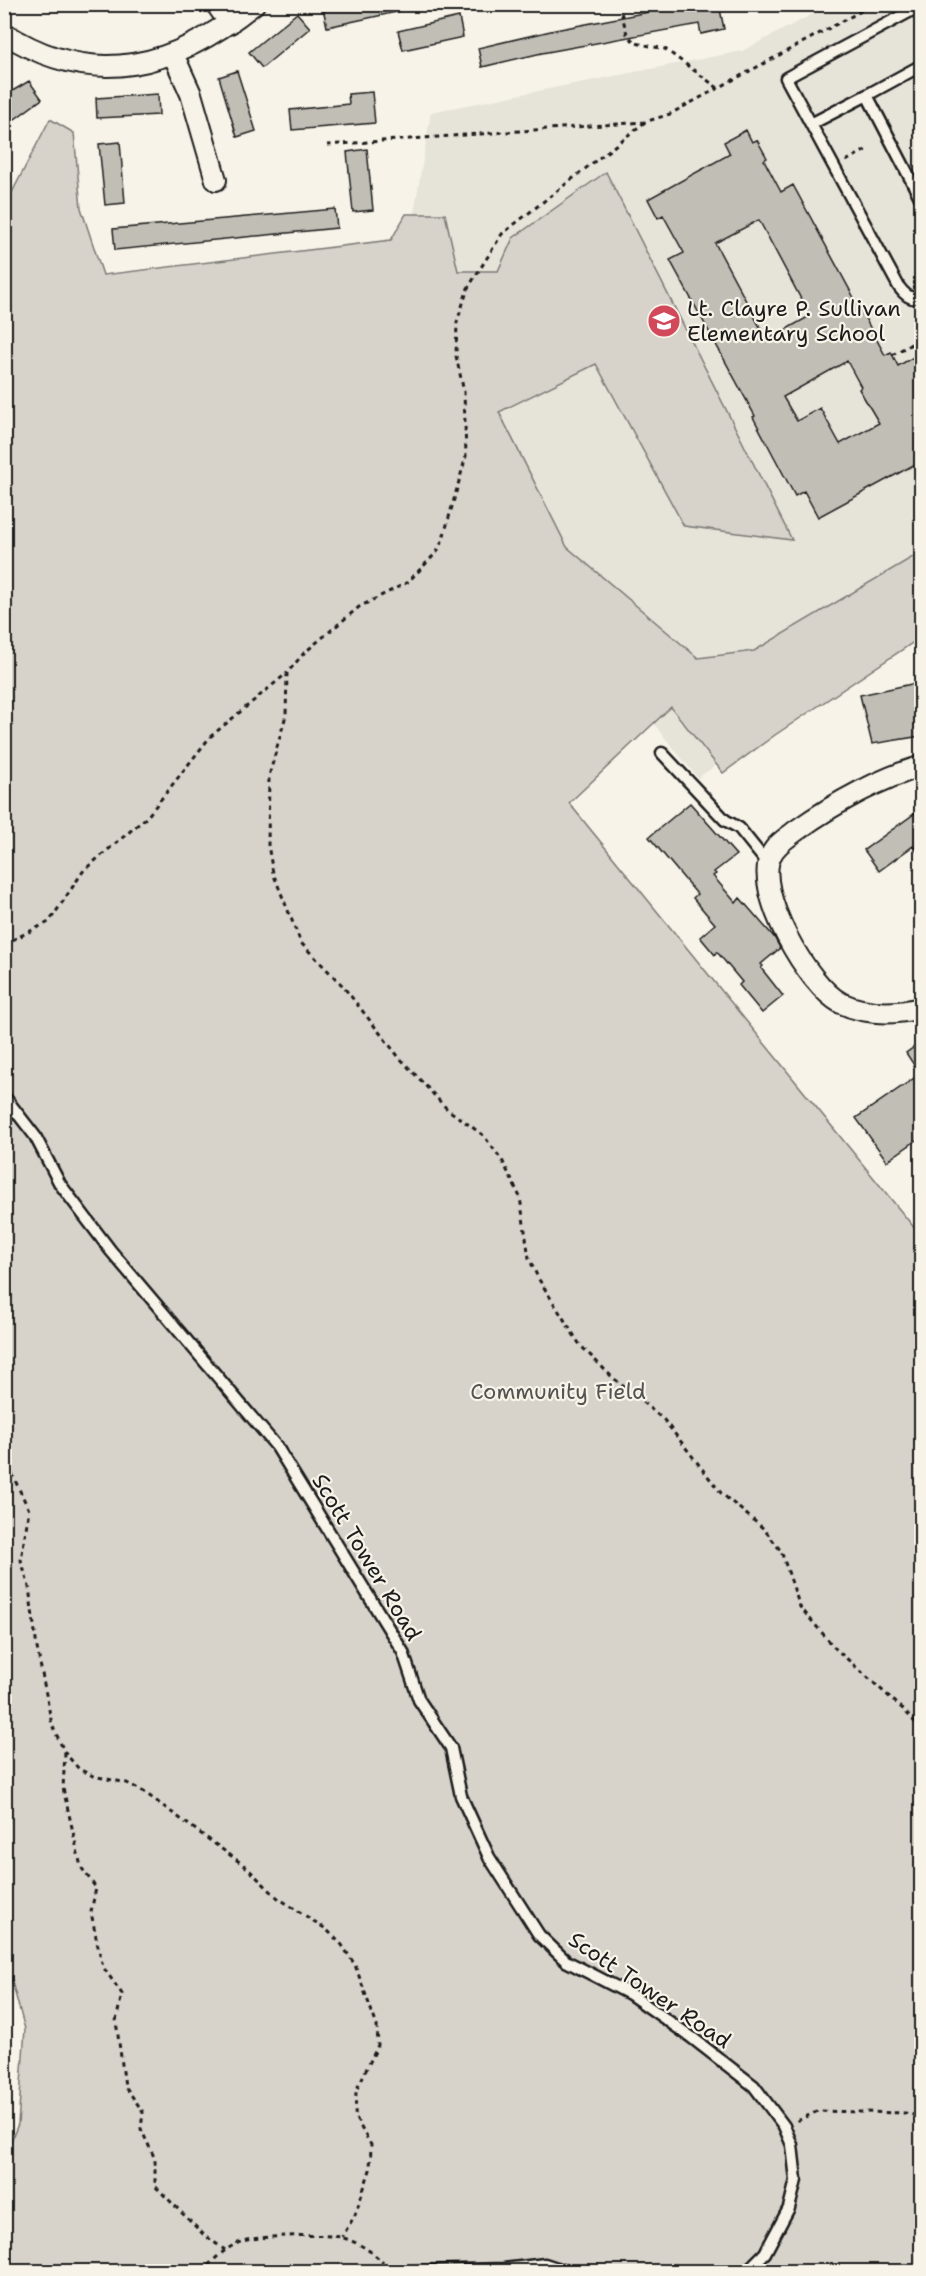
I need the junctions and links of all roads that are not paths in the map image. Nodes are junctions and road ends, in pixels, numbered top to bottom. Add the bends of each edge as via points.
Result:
1 (216, 4) edge
2 (254, 4) edge
3 (921, 5) edge
4 (230, 23) junction
5 (4, 33) edge
6 (172, 54) junction
7 (921, 65) edge
8 (867, 95) junction
9 (811, 124) junction
10 (216, 180) dead end
11 (921, 201) edge
12 (921, 296) edge
13 (662, 753) dead end
14 (921, 766) edge
15 (768, 864) junction
16 (921, 1008) edge
17 (4, 1096) edge
18 (390, 2271) edge
19 (569, 2271) edge
20 (746, 2271) edge

1 - 4 street
2 - 4 street
3 - 9 lane via 786,78
4 - 6 street
5 - 6 street via 43,53 85,65 132,64
6 - 10 street via 192,94
7 - 8 lane
8 - 9 lane
8 - 11 lane
9 - 12 lane via 899,287 910,297
13 - 15 lane via 725,820 739,828
14 - 15 street via 832,806 779,843
15 - 16 street via 770,899 802,962 821,987 856,1009 890,1013
17 - 20 lane, Scott Tower Road via 34,1136 60,1184 111,1251 277,1447 403,1652 419,1700 451,1749 461,1796 489,1857 539,1935 566,1961 630,1994 754,2086 784,2126 792,2145 796,2180 789,2208 765,2253
18 - 19 lane via 504,2269 545,2264

